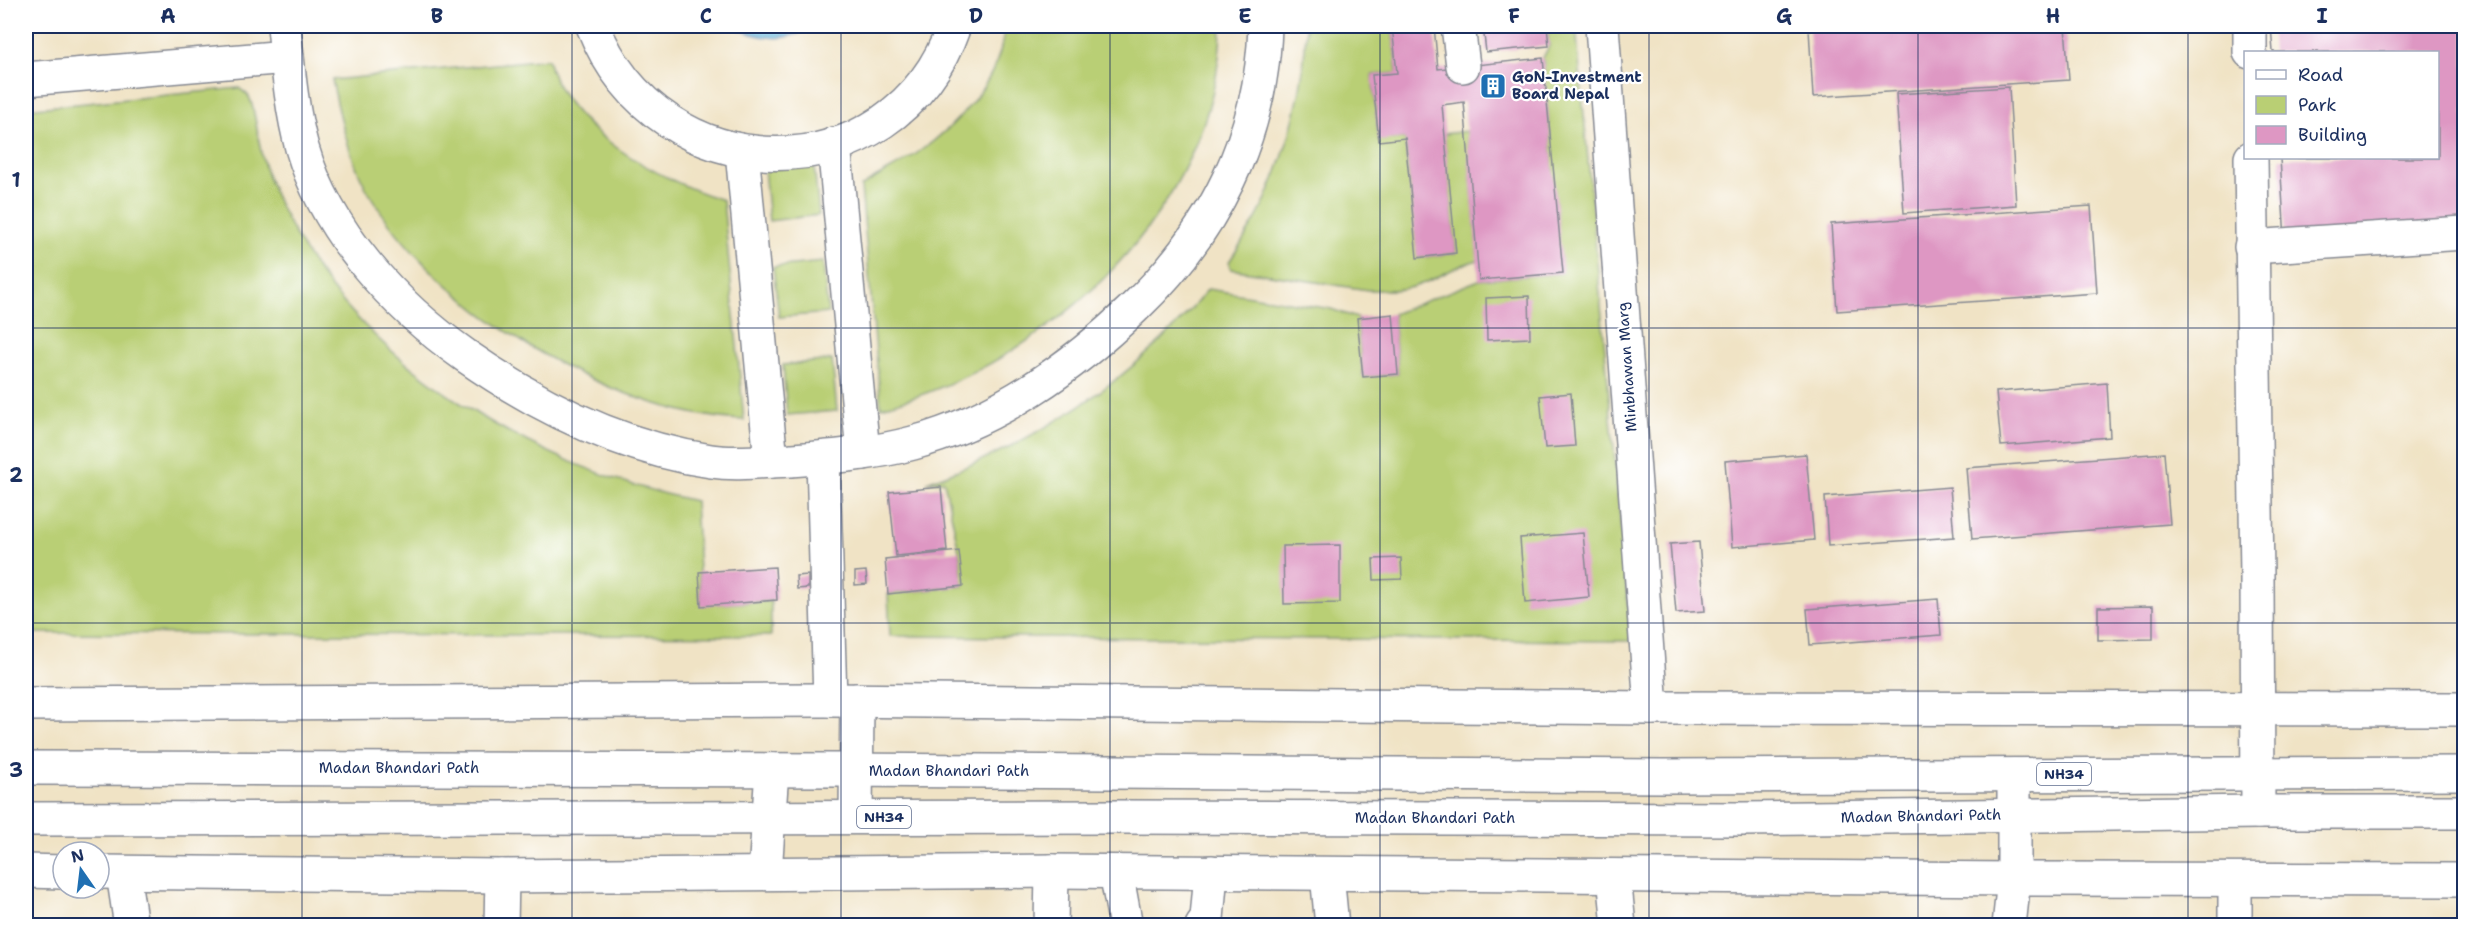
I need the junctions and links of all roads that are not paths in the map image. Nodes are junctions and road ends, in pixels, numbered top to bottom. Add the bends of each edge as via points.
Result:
1 (593, 26) edge
2 (954, 26) edge
3 (1265, 26) edge
4 (1458, 26) edge
5 (1602, 26) edge
6 (2250, 26) edge
7 (286, 41) edge
8 (2250, 51) edge
9 (1463, 66) dead end
10 (26, 79) edge
11 (834, 144) junction
12 (742, 151) junction
13 (2251, 159) edge
14 (2464, 233) edge
15 (2251, 247) junction
16 (863, 453) junction
17 (823, 458) junction
18 (771, 461) junction
19 (844, 700) junction
20 (26, 704) edge
21 (1651, 708) junction
22 (2256, 709) junction
23 (2464, 709) edge
24 (26, 768) edge
25 (772, 770) junction
26 (856, 770) junction
27 (2464, 773) edge
28 (2257, 774) junction
29 (2013, 775) junction
30 (2258, 812) junction
31 (2464, 812) edge
32 (2013, 815) junction
33 (769, 817) junction
34 (856, 817) junction
35 (26, 819) edge
36 (26, 871) edge
37 (1052, 871) junction
38 (51, 872) edge
39 (1116, 872) junction
40 (1211, 872) junction
41 (111, 873) edge
42 (765, 873) junction
43 (1327, 874) junction
44 (502, 876) junction
45 (1614, 876) junction
46 (2014, 879) junction
47 (2235, 880) junction
48 (2464, 880) edge
49 (131, 926) edge
50 (501, 926) edge
51 (1052, 926) edge
52 (1126, 926) edge
53 (1202, 926) edge
54 (1332, 926) edge
55 (1619, 926) edge
56 (2009, 926) edge
57 (2235, 926) edge

1 - 12 main road via 619,77 642,102 697,138
2 - 11 main road via 932,69 912,94 886,117
3 - 16 main road via 1264,62 1251,127 1226,186 1195,239 1158,286 1116,326 1030,389 951,430 908,445
4 - 9 main road
5 - 21 main road, Minbhawan Marg
6 - 8 main road
7 - 10 main road
7 - 18 main road via 290,89 303,150 328,208 362,260 403,305 448,344 545,404 638,443 714,462
11 - 12 main road via 794,153
11 - 16 main road
12 - 18 main road
13 - 15 main road
14 - 15 main road
15 - 22 main road via 2258,577
16 - 17 main road
17 - 18 main road
17 - 19 main road, Madan Bhandari Path
19 - 20 main road
19 - 21 main road
19 - 26 main road, Madan Bhandari Path / NH34
21 - 22 main road
22 - 23 main road
22 - 28 main road
24 - 25 main road, Madan Bhandari Path / NH34
25 - 26 main road, Madan Bhandari Path / NH34
25 - 33 main road
26 - 29 main road, Madan Bhandari Path / NH34
26 - 34 main road, Madan Bhandari Path / NH34
27 - 28 main road, Madan Bhandari Path / NH34
28 - 29 main road, Madan Bhandari Path / NH34
28 - 30 main road
29 - 32 main road, Madan Bhandari Path
30 - 31 main road, Madan Bhandari Path / NH34
30 - 32 main road, Madan Bhandari Path / NH34
32 - 34 main road, Madan Bhandari Path / NH34 via 1742,819
32 - 46 main road, Madan Bhandari Path
33 - 34 main road, Madan Bhandari Path / NH34
33 - 35 main road, Madan Bhandari Path / NH34
33 - 42 main road
36 - 38 main road
37 - 39 main road
37 - 42 main road
37 - 51 main road
39 - 40 main road
39 - 52 main road
40 - 43 main road
40 - 53 main road via 1207,919
41 - 44 main road
41 - 49 main road
42 - 44 main road
43 - 45 main road
43 - 54 main road
44 - 50 main road
45 - 46 main road
45 - 55 main road
46 - 47 main road
46 - 56 main road, Madan Bhandari Path
47 - 48 main road
47 - 57 main road

